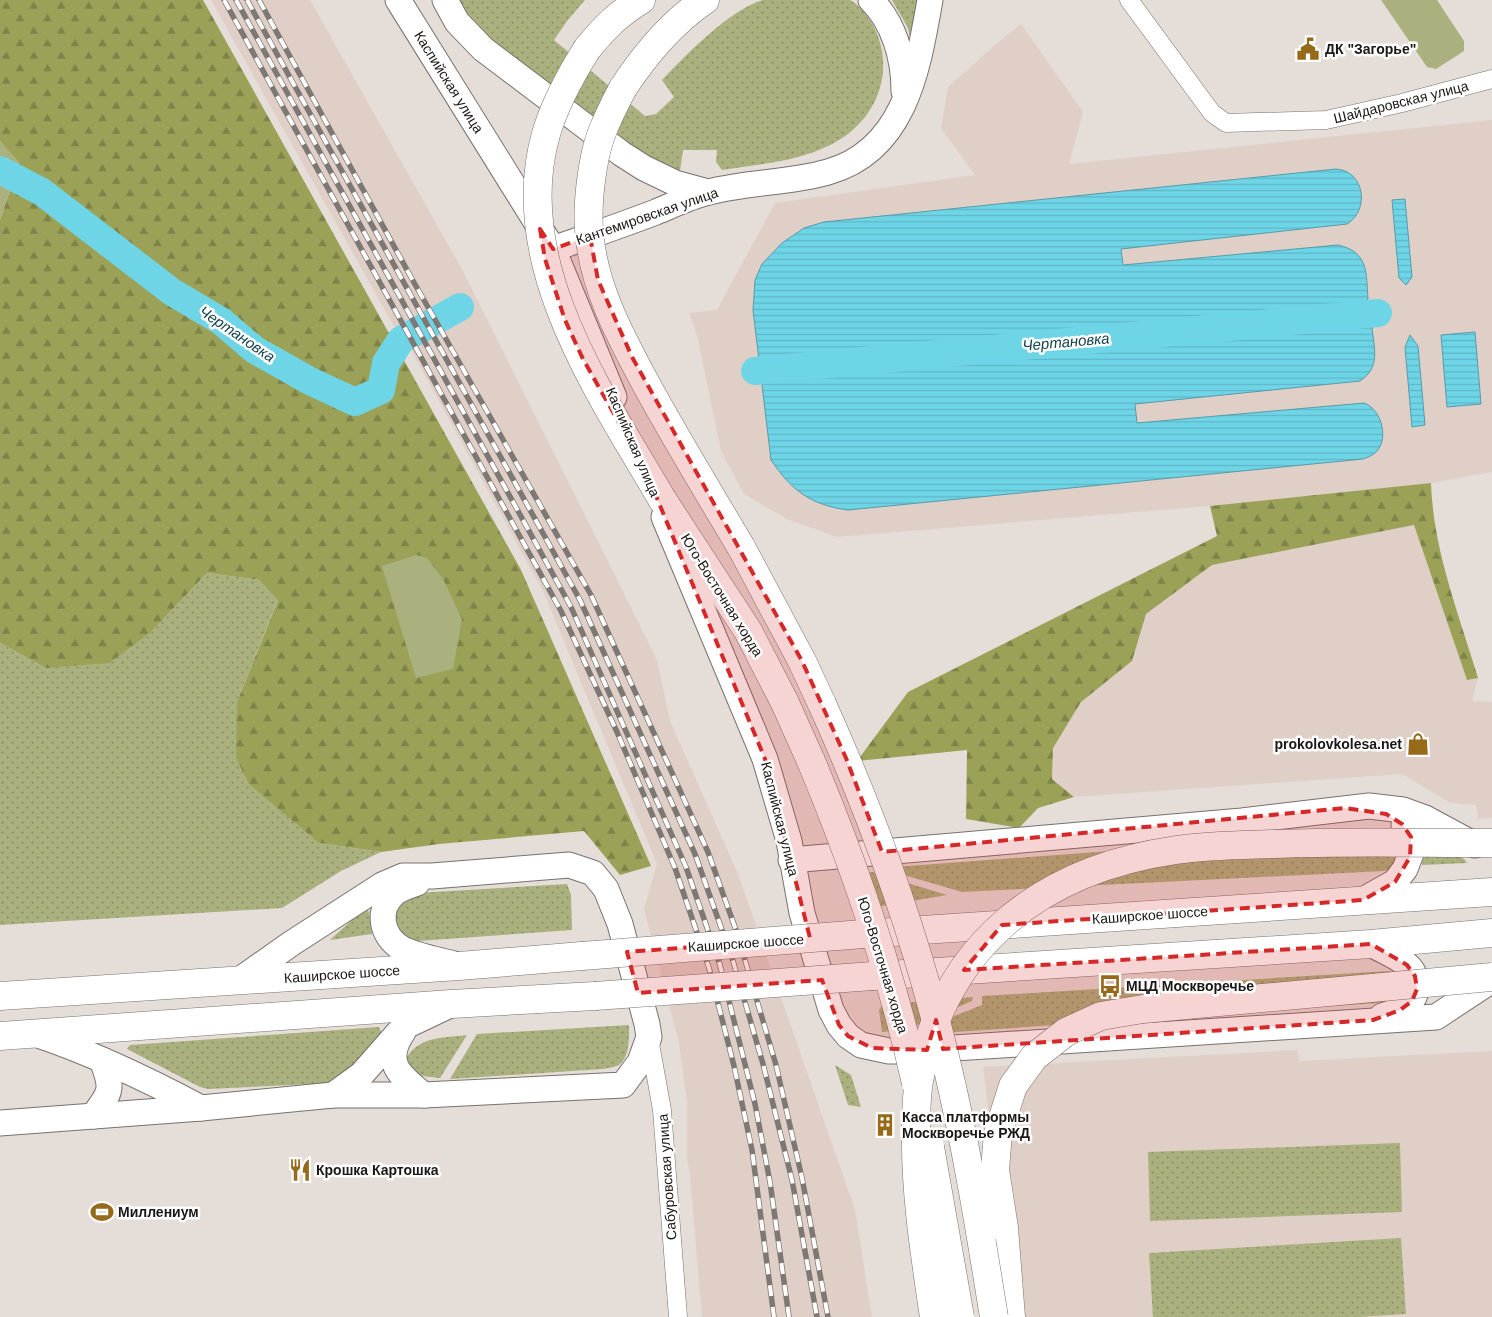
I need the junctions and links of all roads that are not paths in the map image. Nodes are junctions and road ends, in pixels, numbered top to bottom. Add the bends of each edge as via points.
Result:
1 (398, 0) edge
2 (444, 0) edge
3 (641, 0) edge
4 (871, 0) edge
5 (930, 0) edge
6 (1129, 0) edge
7 (704, 3) edge
8 (625, 7) edge
9 (1492, 79) edge
10 (904, 103) junction
11 (708, 192) junction
12 (553, 249) junction
13 (1345, 808) junction
14 (1492, 844) edge
15 (1492, 855) edge
16 (791, 860) junction
17 (432, 876) junction
18 (1492, 892) edge
19 (1363, 900) junction
20 (1492, 933) edge
21 (1372, 944) junction
22 (458, 966) junction
23 (1492, 979) edge
24 (238, 981) junction
25 (0, 996) edge
26 (451, 1004) junction
27 (1373, 1020) junction
28 (408, 1026) junction
29 (35, 1034) junction
30 (0, 1036) edge
31 (649, 1037) junction
32 (102, 1060) junction
33 (333, 1095) junction
34 (424, 1095) junction
35 (201, 1108) junction
36 (93, 1116) junction
37 (0, 1123) edge
38 (678, 1317) edge
39 (934, 1317) edge
40 (960, 1317) edge
41 (994, 1317) edge
42 (1011, 1317) edge

1 - 12 main road, Каспийская улица
2 - 11 main road via 457,22 483,50 622,154 675,183
3 - 8 main road, Юго-Восточная хорда
4 - 10 main road via 885,18 897,45 904,80
5 - 10 main road, Кантемировская улица via 916,70
6 - 9 street, Шайдаровская улица via 1212,113 1226,123 1326,120
7 - 41 main road, bridge via 654,45 638,65 623,88 600,138 591,187 589,229 592,258 610,310 632,357 802,661 866,808 913,943 946,1057
8 - 40 main road, Юго-Восточная хорда, bridge via 587,49 563,89 546,134 538,183 545,259 582,359 676,521 748,631 828,803 869,914 903,1027 932,1160
10 - 11 main road, Кантемировская улица via 878,142 840,168
11 - 12 main road, Кантемировская улица
12 - 16 main road, Каспийская улица via 765,759
13 - 15 main road via 1369,806 1403,810 1425,818
13 - 16 main road via 1242,821
13 - 19 main road via 1386,814 1402,824 1411,837 1413,848 1405,869 1395,882
14 - 39 main road, bridge via 1319,842 1178,849 1088,872 1062,883 1013,915 959,976 934,1027 919,1082 916,1113 918,1181
16 - 27 main road, Каспийская улица via 802,913 831,1010 848,1036 861,1044 907,1051
17 - 22 main road via 396,893 384,908 387,935 402,949
17 - 24 main road via 403,876 382,885
17 - 31 main road via 569,865 593,873 606,889 620,924
18 - 19 main road, Каширское шоссе
19 - 22 main road, Каширское шоссе, bridge
20 - 21 main road
21 - 26 main road, bridge
21 - 27 main road via 1407,965 1415,976 1417,989 1412,1001 1400,1010
22 - 24 main road, Каширское шоссе
23 - 27 main road, Каспийская улица via 1436,1017
23 - 42 main road, bridge via 1143,1009 1101,1016 1066,1032 1034,1056 1012,1086 998,1133 995,1170 1004,1228
24 - 25 main road, Каширское шоссе
26 - 28 main road
26 - 29 main road
28 - 33 main road via 362,1074
28 - 34 main road via 395,1046 394,1063 404,1079
29 - 30 main road
29 - 32 main road
31 - 34 main road via 640,1062 623,1085
31 - 38 street, Сабуровская улица via 662,1110
32 - 35 main road
32 - 36 main road via 110,1089
33 - 34 main road
33 - 35 main road
35 - 36 main road
36 - 37 main road

